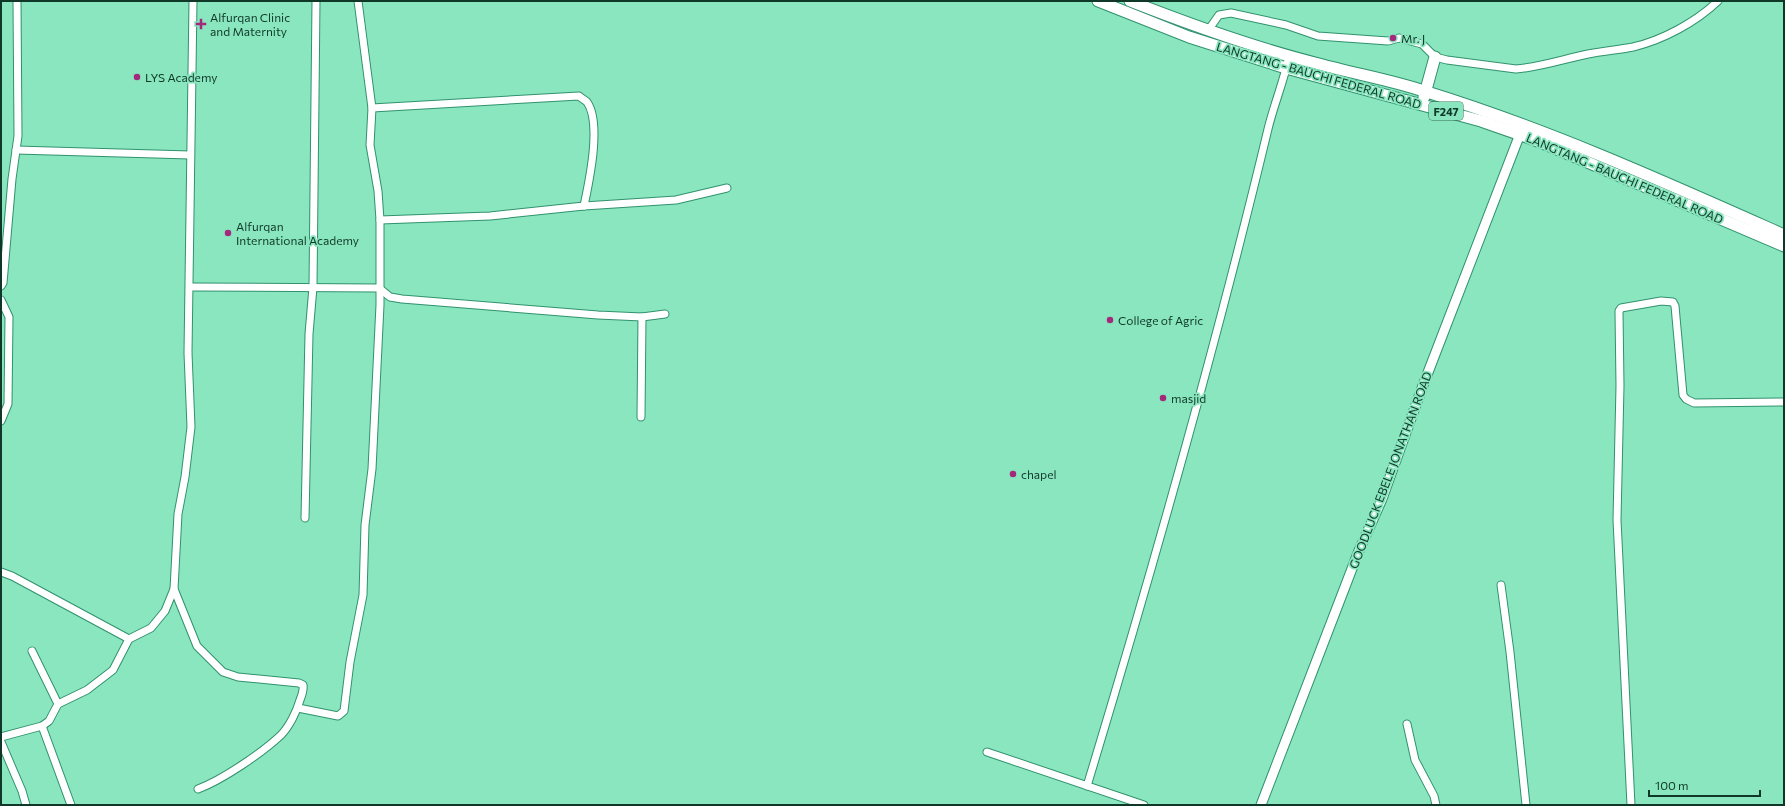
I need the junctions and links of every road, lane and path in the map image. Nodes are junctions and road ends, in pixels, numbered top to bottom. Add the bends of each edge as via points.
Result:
1 (17, 1) edge
2 (193, 1) edge
3 (316, 1) edge
4 (358, 1) edge
5 (1098, 1) edge
6 (1130, 1) edge
7 (1718, 1) edge
8 (1208, 29) junction
9 (1289, 56) junction
10 (1435, 57) junction
11 (1286, 68) junction
12 (1425, 91) junction
13 (1423, 105) junction
14 (372, 108) junction
15 (1520, 134) junction
16 (16, 150) junction
17 (190, 155) junction
18 (727, 188) dead end
19 (584, 206) junction
20 (380, 220) junction
21 (1784, 234) edge
22 (1784, 246) edge
23 (1, 286) edge
24 (313, 286) junction
25 (190, 287) junction
26 (379, 288) junction
27 (1, 300) edge
28 (665, 314) dead end
29 (642, 317) junction
30 (1784, 402) edge
31 (641, 418) dead end
32 (1, 421) edge
33 (305, 518) dead end
34 (1, 572) edge
35 (1501, 585) dead end
36 (174, 589) junction
37 (129, 639) junction
38 (32, 651) dead end
39 (58, 704) junction
40 (298, 708) junction
41 (1407, 724) dead end
42 (42, 726) junction
43 (1, 737) edge
44 (1, 742) edge
45 (987, 752) dead end
46 (1088, 786) junction
47 (198, 790) dead end
48 (26, 805) edge
49 (71, 805) edge
50 (1144, 805) edge
51 (1261, 805) edge
52 (1436, 805) edge
53 (1526, 805) edge
54 (1631, 805) edge

1 - 16 street
2 - 17 street
3 - 24 street
4 - 14 street
5 - 11 main road, LANGTANG - BAUCHI FEDERAL ROAD / F247 via 1189,37
6 - 8 main road, F247
7 - 10 street via 1693,20 1662,37 1634,47 1589,53 1528,68 1495,67
8 - 9 main road, F247
8 - 10 street via 1219,15 1231,13 1286,25 1318,36 1388,42 1399,38 1422,44
9 - 11 street
9 - 12 main road, F247
10 - 12 main road
11 - 13 main road, LANGTANG - BAUCHI FEDERAL ROAD / F247
11 - 46 street via 1211,356
12 - 13 main road
12 - 21 main road, F247 via 1492,113 1593,152
13 - 15 main road, LANGTANG - BAUCHI FEDERAL ROAD / F247
14 - 19 street via 579,96 586,102 594,127 593,153
14 - 20 street via 370,145
15 - 22 main road, LANGTANG - BAUCHI FEDERAL ROAD / F247
15 - 51 main road, GOODLUCK EBELE JONATHAN ROAD via 1382,499 1358,553
16 - 17 street
16 - 23 street
17 - 25 street
18 - 19 street via 676,200
19 - 20 street via 490,216
20 - 26 street
24 - 25 street
24 - 26 street
24 - 33 street via 309,334
25 - 36 street via 188,353 191,427 178,514
26 - 29 street via 390,296 402,299
26 - 40 street via 365,573 361,613 350,662 346,705 342,714 338,716
27 - 32 street via 9,317 8,404
28 - 29 street
29 - 31 street
30 - 54 street via 1689,401 1683,395 1673,302 1661,301 1621,308 1619,311 1617,520
34 - 37 street
35 - 53 street
36 - 37 street via 165,611 151,628
36 - 40 street via 191,635 202,653 223,672 238,677 300,683 304,689
37 - 39 street via 113,670 87,690
38 - 39 street
39 - 42 street via 49,720
40 - 47 street via 282,734 234,769
41 - 52 street via 1415,760
42 - 43 street
42 - 49 street
44 - 48 street
45 - 46 street
46 - 50 street

